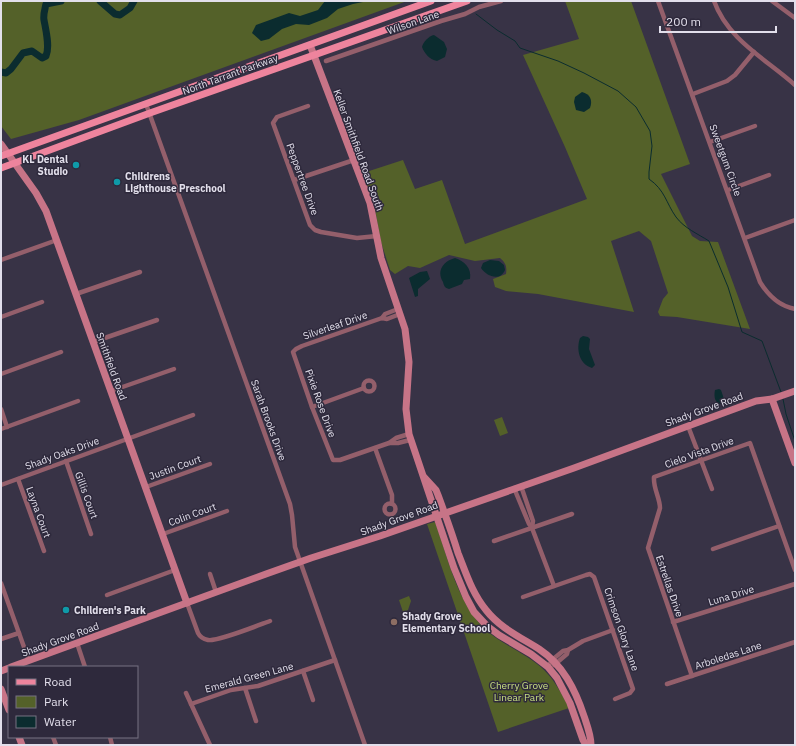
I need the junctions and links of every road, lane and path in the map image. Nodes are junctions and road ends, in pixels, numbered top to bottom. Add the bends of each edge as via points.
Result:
1 (431, 1) edge
2 (467, 1) edge
3 (502, 1) edge
4 (658, 1) edge
5 (714, 1) edge
6 (772, 1) edge
7 (794, 15) edge
8 (373, 34) junction
9 (376, 44) junction
10 (310, 45) junction
11 (754, 52) junction
12 (314, 55) junction
13 (326, 61) dead end
14 (221, 76) junction
15 (795, 85) edge
16 (225, 87) junction
17 (692, 94) junction
18 (146, 104) junction
19 (308, 106) dead end
20 (150, 113) junction
21 (755, 126) dead end
22 (710, 142) junction
23 (1, 144) edge
24 (4, 155) edge
25 (354, 160) junction
26 (14, 163) junction
27 (1, 168) edge
28 (769, 175) dead end
29 (294, 180) junction
30 (728, 190) junction
31 (795, 220) edge
32 (377, 236) junction
33 (745, 238) junction
34 (57, 240) junction
35 (1, 260) edge
36 (140, 272) dead end
37 (76, 294) junction
38 (42, 302) dead end
39 (795, 309) edge
40 (399, 311) junction
41 (1, 317) edge
42 (157, 320) dead end
43 (93, 342) junction
44 (294, 350) joint
45 (61, 352) dead end
46 (174, 369) dead end
47 (1, 374) edge
48 (364, 388) dead end
49 (111, 391) junction
50 (795, 391) edge
51 (775, 398) junction
52 (78, 401) dead end
53 (312, 407) junction
54 (1, 409) edge
55 (193, 415) dead end
56 (688, 426) junction
57 (8, 427) junction
58 (1, 429) edge
59 (409, 437) junction
60 (128, 438) junction
61 (375, 448) junction
62 (702, 461) junction
63 (66, 462) junction
64 (795, 462) edge
65 (210, 464) dead end
66 (654, 477) joint
67 (18, 479) junction
68 (1, 485) edge
69 (146, 487) junction
70 (517, 487) junction
71 (712, 489) dead end
72 (392, 504) dead end
73 (227, 511) dead end
74 (441, 514) junction
75 (572, 514) dead end
76 (779, 526) junction
77 (532, 528) junction
78 (92, 534) dead end
79 (163, 534) junction
80 (494, 541) dead end
81 (713, 549) dead end
82 (44, 551) dead end
83 (300, 562) junction
84 (175, 570) junction
85 (795, 570) edge
86 (210, 574) dead end
87 (1, 584) edge
88 (795, 584) edge
89 (554, 586) junction
90 (216, 592) junction
91 (107, 595) dead end
92 (522, 597) dead end
93 (187, 603) junction
94 (270, 621) dead end
95 (673, 622) junction
96 (613, 630) junction
97 (19, 633) junction
98 (1, 639) edge
99 (795, 642) edge
100 (77, 643) junction
101 (29, 660) junction
102 (335, 660) junction
103 (554, 662) junction
104 (13, 666) edge
105 (85, 666) edge
106 (548, 667) junction
107 (303, 671) junction
108 (692, 676) junction
109 (667, 684) dead end
110 (245, 688) junction
111 (1, 689) edge
112 (186, 693) dead end
113 (615, 699) dead end
114 (313, 700) dead end
115 (190, 704) junction
116 (8, 707) edge
117 (256, 721) dead end
118 (210, 745) edge
119 (365, 745) edge
120 (586, 745) edge
121 (591, 745) edge

1 - 10 main road, North Tarrant Parkway
2 - 8 main road, North Tarrant Parkway
3 - 9 street, Wilson Lane
4 - 17 street, Sweetgum Circle
5 - 11 street via 729,28
6 - 7 street
8 - 9 street, Wilson Lane
8 - 12 main road, North Tarrant Parkway
9 - 13 street, Wilson Lane
10 - 12 main road, Keller Smithfield Road South
10 - 14 main road, North Tarrant Parkway
11 - 15 street
11 - 17 street via 732,78
12 - 16 main road, North Tarrant Parkway
12 - 25 main road, Keller Smithfield Road South
14 - 16 main road
14 - 18 main road, North Tarrant Parkway
16 - 20 main road, North Tarrant Parkway
17 - 22 street, Sweetgum Circle
18 - 20 street, Sarah Brooks Drive
18 - 24 main road, North Tarrant Parkway
19 - 29 street, Peppertree Drive via 275,118 273,124
20 - 26 main road, North Tarrant Parkway
20 - 83 street, Sarah Brooks Drive via 290,504 294,542
21 - 22 street
22 - 30 street, Sweetgum Circle
23 - 24 main road, Smithfield Road
24 - 26 main road, Smithfield Road
25 - 29 street
25 - 32 main road, Keller Smithfield Road South via 370,203
26 - 27 main road, North Tarrant Parkway
26 - 34 main road, Smithfield Road via 41,201
28 - 30 street
29 - 32 street, Peppertree Drive via 309,223 315,230 357,238
30 - 33 street, Sweetgum Circle
31 - 33 street
32 - 40 main road, Keller Smithfield Road South via 381,258
33 - 39 street, Sweetgum Circle via 765,290 779,303
34 - 35 street
34 - 37 main road, Smithfield Road
36 - 37 street
37 - 43 main road, Smithfield Road
38 - 41 street
40 - 44 street, Silverleaf Drive via 387,319 382,318
40 - 59 main road, Keller Smithfield Road South via 409,352 406,409
42 - 43 street
43 - 49 main road, Smithfield Road
44 - 53 street, Pixie Rose Drive
45 - 47 street
46 - 49 street
48 - 53 street
49 - 60 main road, Smithfield Road
50 - 51 main road, Shady Grove Road
51 - 56 main road, Shady Grove Road via 756,401
51 - 64 main road
52 - 57 street
53 - 61 street, Pixie Rose Drive via 334,461
54 - 57 street
55 - 60 street, Shady Oaks Drive
56 - 62 street
56 - 70 main road, Shady Grove Road
57 - 58 street
59 - 61 street via 398,443 389,442
59 - 74 main road, Keller Smithfield Road South via 422,473 436,490
60 - 63 street, Shady Oaks Drive
60 - 69 main road, Smithfield Road
61 - 72 street via 392,495
62 - 66 street, Cielo Vista Drive
62 - 71 street
62 - 76 street, Cielo Vista Drive via 750,443
63 - 67 street, Shady Oaks Drive
63 - 78 street, Gillis Court
65 - 69 street, Justin Court
66 - 95 street, Estrellas Drive via 660,508 648,548
67 - 68 street, Shady Oaks Drive
67 - 82 street, Layna Court
69 - 79 main road, Smithfield Road
70 - 74 main road, Shady Grove Road
70 - 77 street via 533,522
73 - 79 street, Colin Court
74 - 83 main road, Shady Grove Road
74 - 103 main road, Keller Smithfield Road South via 467,577 484,607 504,628 540,650
74 - 106 main road, Keller Smithfield Road South via 454,568 474,612 499,635
75 - 77 street
76 - 81 street
76 - 85 street
77 - 80 street
77 - 89 street
79 - 84 main road, Smithfield Road
83 - 90 main road, Shady Grove Road
83 - 102 street, Sarah Brooks Drive
84 - 91 street
84 - 93 main road, Smithfield Road
86 - 90 street
87 - 97 street
88 - 95 street, Luna Drive
89 - 92 street
89 - 96 street, Crimson Glory Lane via 592,575
90 - 93 main road, Shady Grove Road
93 - 94 street via 198,633 208,640
93 - 100 main road, Shady Grove Road
95 - 108 street, Estrellas Drive
96 - 103 street via 583,641
96 - 113 street, Crimson Glory Lane via 633,686 630,693
97 - 98 street
97 - 101 street
99 - 108 street, Arboledas Lane
100 - 101 main road, Shady Grove Road
100 - 105 street
101 - 104 main road, Shady Grove Road
102 - 107 street, Emerald Green Lane
102 - 119 street, Sarah Brooks Drive
103 - 106 street
103 - 121 main road, Keller Smithfield Road South via 566,675 575,691 591,737
106 - 120 main road, Keller Smithfield Road South via 566,694
107 - 110 street, Emerald Green Lane
107 - 114 street
108 - 109 street, Arboledas Lane
110 - 115 street, Emerald Green Lane via 225,691
110 - 117 street
111 - 116 main road
112 - 115 street
115 - 118 street

